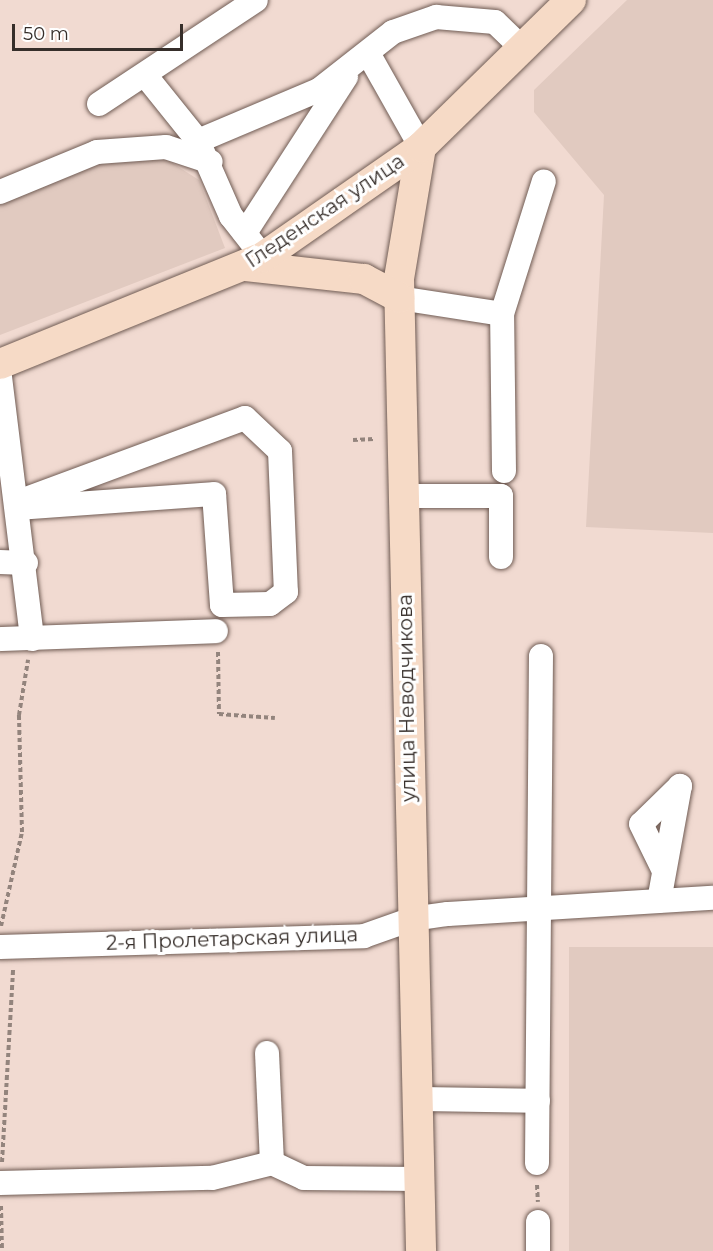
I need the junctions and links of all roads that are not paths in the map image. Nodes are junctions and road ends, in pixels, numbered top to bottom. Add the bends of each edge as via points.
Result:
1 (256, 0) edge
2 (571, 0) edge
3 (496, 11) edge
4 (522, 48) junction
5 (361, 60) junction
6 (145, 75) junction
7 (99, 104) dead end
8 (198, 141) junction
9 (421, 147) junction
10 (211, 162) junction
11 (544, 181) dead end
12 (0, 192) edge
13 (244, 233) junction
14 (254, 262) junction
15 (399, 297) junction
16 (502, 314) junction
17 (0, 364) edge
18 (0, 377) edge
19 (504, 471) dead end
20 (403, 496) junction
21 (18, 505) junction
22 (501, 557) dead end
23 (0, 562) edge
24 (26, 563) junction
25 (216, 630) road end
26 (0, 639) edge
27 (32, 639) junction
28 (541, 656) dead end
29 (664, 871) dead end
30 (713, 898) edge
31 (659, 901) junction
32 (542, 908) junction
33 (412, 919) junction
34 (5, 942) edge
35 (267, 1053) dead end
36 (417, 1099) junction
37 (538, 1101) junction
38 (272, 1163) junction
39 (537, 1163) road end
40 (420, 1179) junction
41 (1, 1183) edge
42 (538, 1222) road end
43 (422, 1251) edge
44 (538, 1251) edge

1 - 6 street
2 - 4 main road, Гледенская улица
3 - 4 street
3 - 5 street via 436,17 393,32
4 - 9 main road, Гледенская улица
5 - 8 street via 319,90
5 - 9 street
5 - 13 street
6 - 7 street
6 - 8 street
8 - 10 street
9 - 14 main road, Гледенская улица
9 - 15 main road, улица Неводчикова
10 - 12 street via 166,147 97,152
10 - 13 street via 219,191
11 - 16 street
13 - 14 street
14 - 15 main road via 364,279
14 - 17 main road, Гледенская улица
15 - 16 street
15 - 20 main road, улица Неводчикова
16 - 19 street
18 - 21 street
20 - 22 street via 501,496
20 - 33 main road, улица Неводчикова
21 - 21 street via 214,494 222,605 270,604 286,592 280,451 245,418
21 - 24 street
23 - 24 street
24 - 27 street
25 - 27 street
26 - 27 street
28 - 32 street
29 - 31 street
30 - 31 street, 2-я Пролетарская улица
31 - 32 street, 2-я Пролетарская улица
32 - 33 street, 2-я Пролетарская улица
32 - 37 street
33 - 34 street, 2-я Пролетарская улица via 364,936
33 - 36 main road, улица Неводчикова
35 - 38 street
36 - 37 street
36 - 40 main road, улица Неводчикова
37 - 39 street
38 - 40 street via 304,1178
38 - 41 street via 212,1178
40 - 43 main road, улица Неводчикова
42 - 44 street

